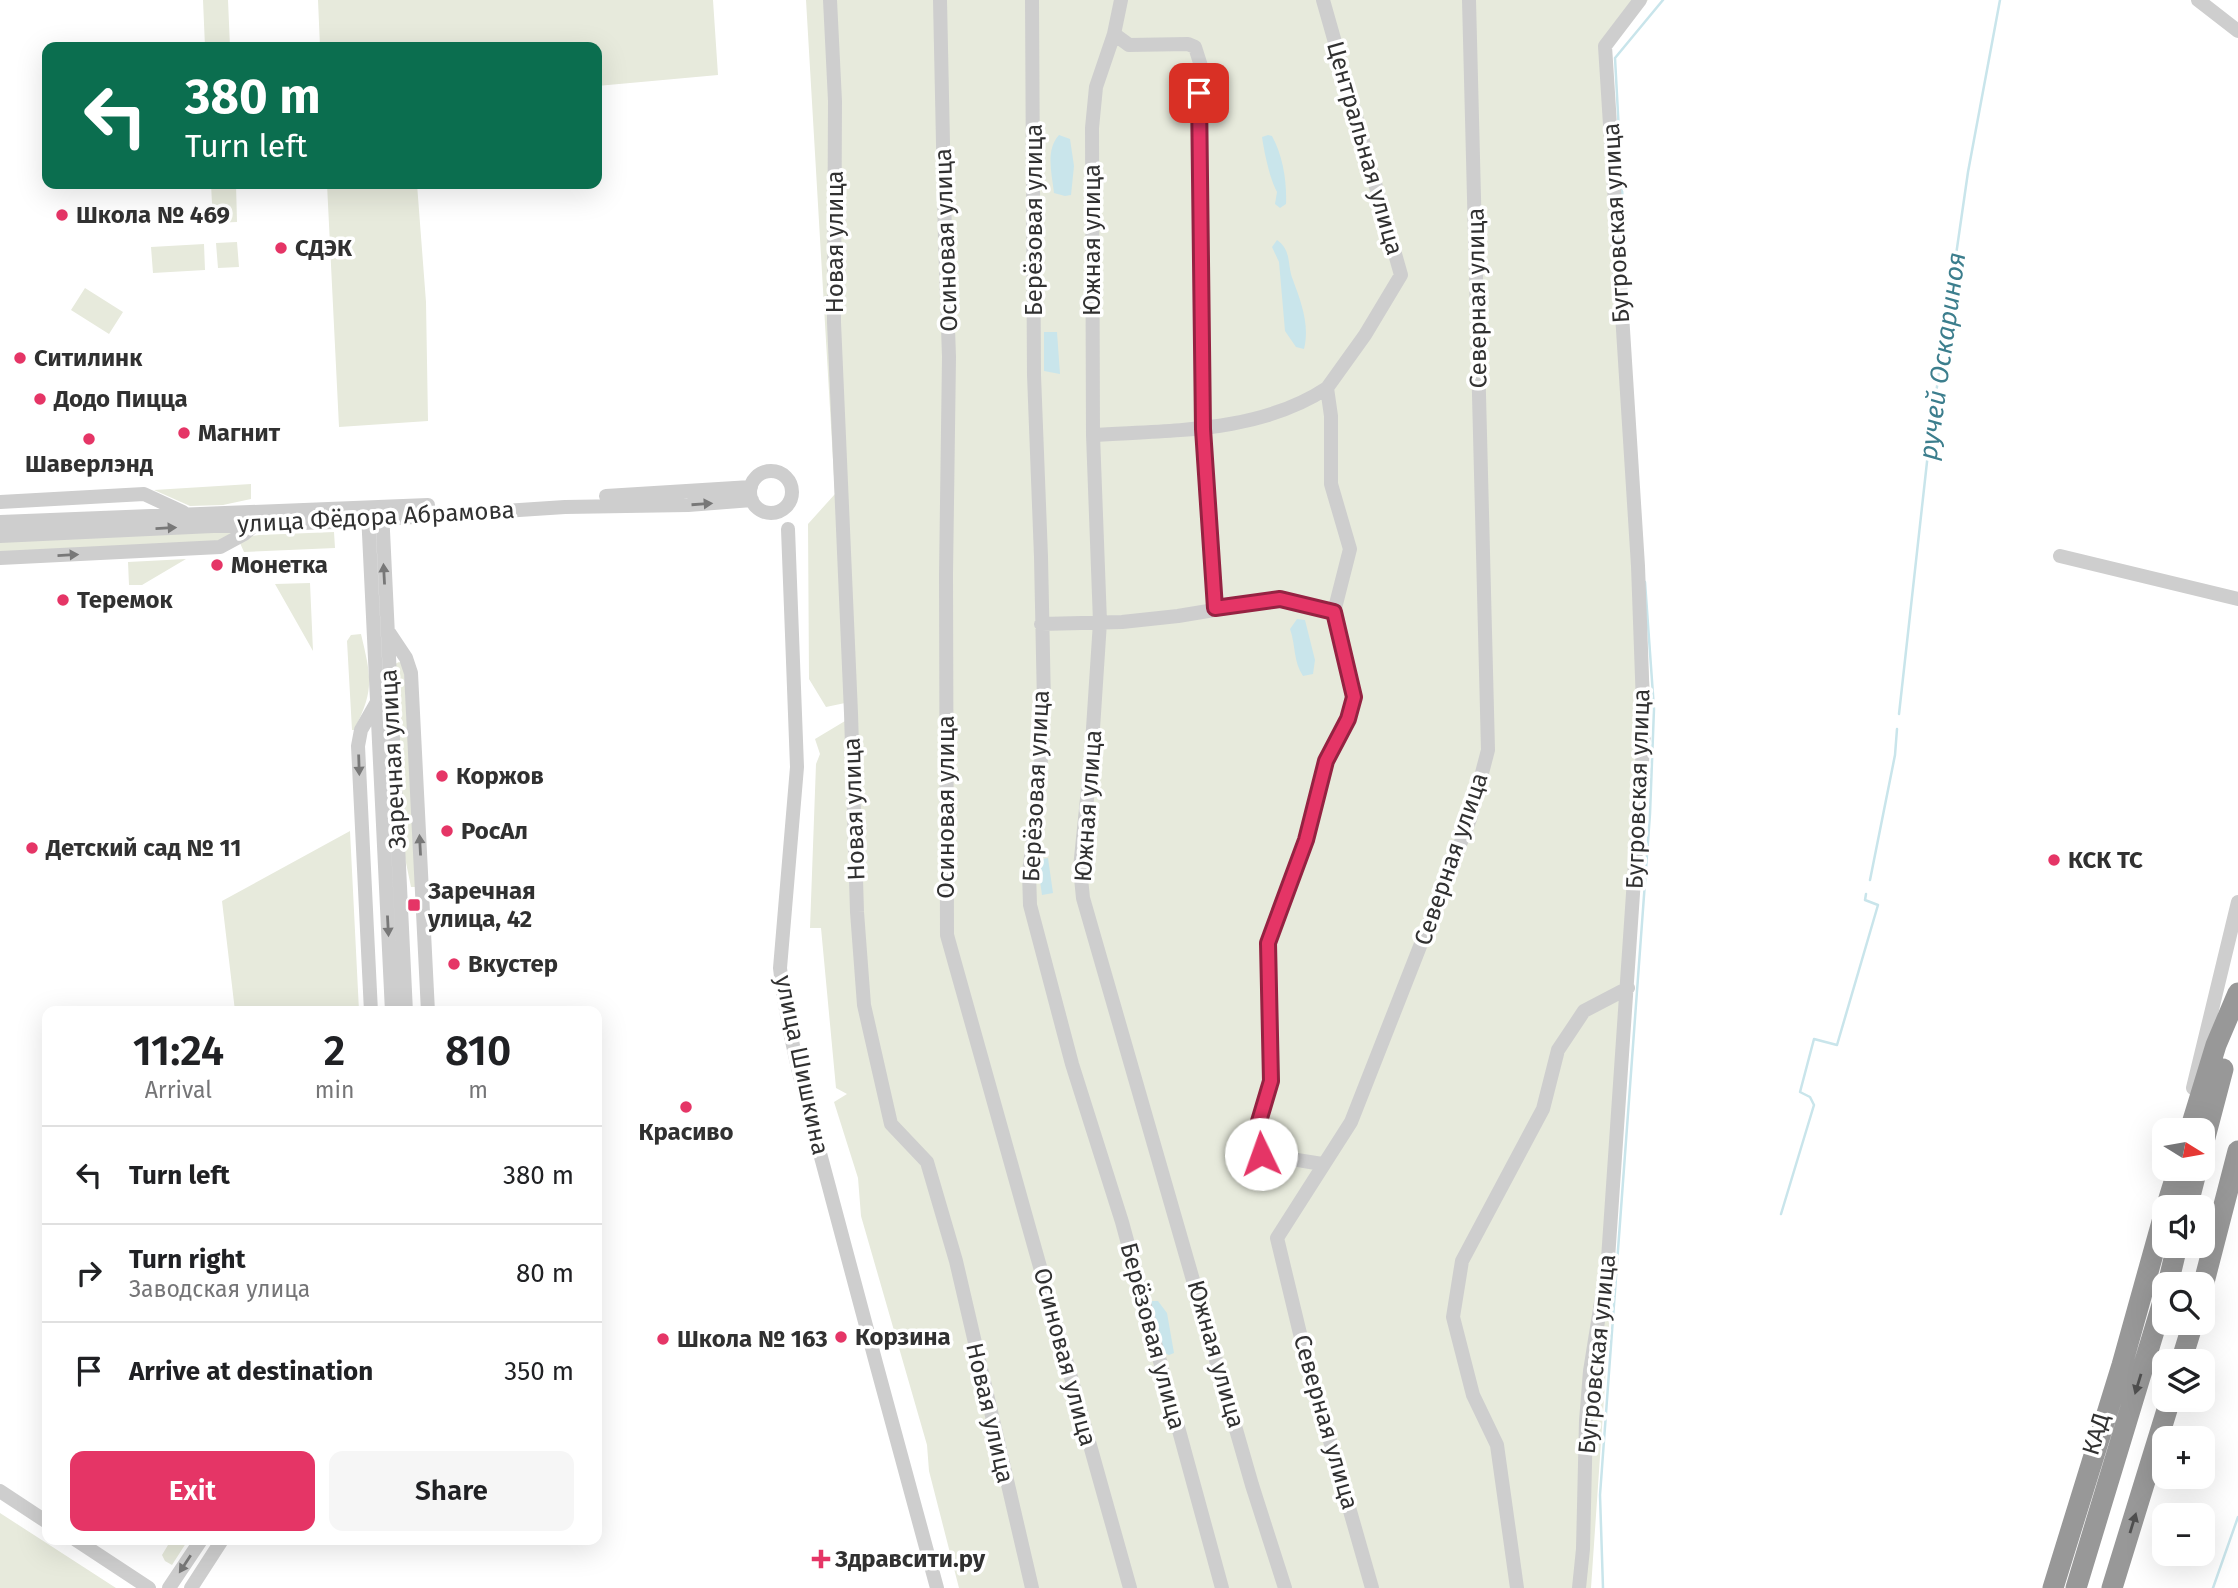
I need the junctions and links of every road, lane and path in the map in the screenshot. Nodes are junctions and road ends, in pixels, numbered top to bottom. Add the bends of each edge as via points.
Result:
1 (830, 0) edge
2 (940, 0) edge
3 (1032, 0) edge
4 (1121, 0) edge
5 (1323, 0) edge
6 (1469, 0) edge
7 (1640, 0) edge
8 (2198, 0) edge
9 (2238, 31) edge
10 (1114, 34) junction
11 (1327, 388) junction
12 (1203, 429) junction
13 (1093, 435) junction
14 (751, 493) dead end
15 (0, 502) edge
16 (185, 513) junction
17 (375, 513) junction
18 (0, 522) edge
19 (256, 524) junction
20 (788, 528) dead end
21 (0, 536) edge
22 (2060, 556) dead end
23 (0, 558) edge
24 (2238, 599) edge
25 (1215, 608) junction
26 (1334, 612) junction
27 (1100, 622) junction
28 (1041, 624) junction
29 (387, 629) junction
30 (377, 701) junction
31 (2238, 902) edge
32 (1628, 988) junction
33 (2238, 993) edge
34 (370, 1006) edge
35 (392, 1006) edge
36 (406, 1006) edge
37 (428, 1006) edge
38 (2238, 1009) edge
39 (2186, 1118) edge
40 (2194, 1118) edge
41 (2210, 1118) edge
42 (2238, 1152) edge
43 (1322, 1164) junction
44 (2152, 1255) edge
45 (2207, 1272) edge
46 (2153, 1335) edge
47 (2166, 1412) edge
48 (0, 1491) edge
49 (42, 1519) edge
50 (84, 1545) edge
51 (198, 1545) edge
52 (219, 1545) edge
53 (149, 1588) edge
54 (169, 1588) edge
55 (191, 1588) edge
56 (937, 1588) edge
57 (1032, 1588) edge
58 (1130, 1588) edge
59 (1222, 1588) edge
60 (1285, 1588) edge
61 (1372, 1588) edge
62 (1517, 1588) edge
63 (1579, 1588) edge
64 (2053, 1588) edge
65 (2076, 1588) edge
66 (2112, 1588) edge

1 - 57 street, Новая улица via 835,101 834,323 864,1005 891,1124 927,1162 956,1261
2 - 58 street, Осиновая улица via 950,357 947,935
3 - 28 street, Берёзовая улица
4 - 10 street, Южная улица
5 - 11 street, Центральная улица via 1401,275
6 - 43 street, Северная улица via 1488,750 1470,819 1375,1065 1351,1122
7 - 32 street, Бугровская улица via 1605,46 1644,733
8 - 9 street
10 - 12 street via 1129,45 1188,44 1199,54
10 - 13 street, Южная улица via 1096,87 1092,128
11 - 12 street via 1269,416
11 - 26 street via 1331,484 1350,549
12 - 13 street
12 - 25 street
13 - 27 street, Южная улица
14 - 17 street, улица Фёдора Абрамова via 688,505
15 - 16 street via 144,494
16 - 17 street, улица Фёдора Абрамова
16 - 18 street, улица Фёдора Абрамова
17 - 19 street, улица Фёдора Абрамова
29 -> 17 street, Заречная улица
17 - 30 street, Заречная улица
21 -> 19 street, улица Фёдора Абрамова
23 -> 19 street via 220,547
20 - 56 street, улица Шишкина via 797,767 780,968 783,999
22 - 24 street
25 - 26 street via 1280,599
25 - 27 street
26 - 43 street via 1354,697 1326,761 1306,840 1268,943 1271,1081 1257,1128 1261,1154
27 - 28 street
27 - 60 street, Южная улица via 1080,868 1083,898
28 - 59 street, Берёзовая улица via 1044,704 1030,905
29 - 36 street, Заречная улица
37 -> 29 street via 411,673
30 -> 34 street via 358,746
30 -> 35 street, Заречная улица
31 - 39 street
32 - 62 street via 1584,1011 1558,1049 1544,1109 1462,1261 1453,1317 1473,1395 1497,1445
32 - 63 street, Бугровская улица via 1608,1259 1590,1371
33 - 40 highway
38 - 41 highway
42 - 45 highway
43 - 61 street, Северная улица via 1278,1238 1303,1346
44 - 64 highway
46 -> 65 highway, КАД
66 -> 47 highway
48 - 49 street
50 - 53 street
51 -> 54 street
52 - 55 street

